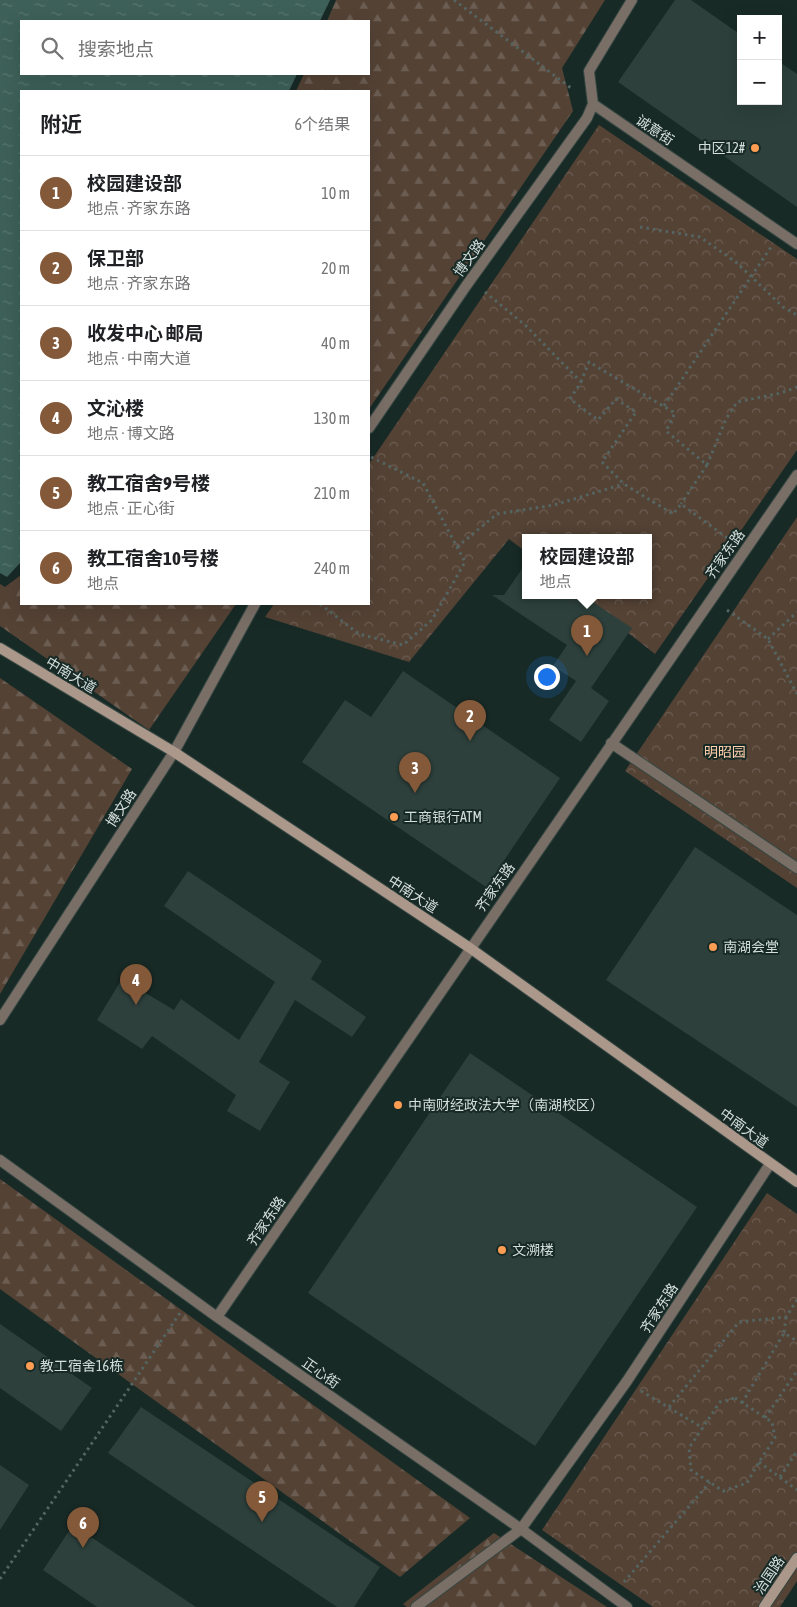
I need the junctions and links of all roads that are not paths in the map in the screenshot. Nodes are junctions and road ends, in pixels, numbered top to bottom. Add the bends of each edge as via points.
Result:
1 (632, 0) edge
2 (593, 104) junction
3 (797, 244) edge
4 (370, 427) edge
5 (797, 475) edge
6 (254, 605) edge
7 (0, 648) edge
8 (611, 743) junction
9 (174, 752) junction
10 (797, 868) edge
11 (470, 948) junction
12 (0, 1020) edge
13 (0, 1160) edge
14 (770, 1164) junction
15 (797, 1182) edge
16 (217, 1317) junction
17 (521, 1529) junction
18 (797, 1558) edge
19 (416, 1607) edge
20 (627, 1607) edge
21 (764, 1607) edge

1 - 2 street via 588,71
2 - 3 street, 诚意街
2 - 4 street, 博文路 via 587,118
5 - 8 street, 齐家东路
6 - 9 street, 博文路
7 - 9 main road, 中南大道
8 - 10 street
8 - 11 street, 齐家东路
9 - 11 main road, 中南大道
9 - 12 street, 博文路
11 - 14 main road, 中南大道
11 - 16 street, 齐家东路
13 - 16 street, 正心街
14 - 15 main road, 中南大道
14 - 17 street, 齐家东路 via 627,1381
16 - 17 street, 正心街
17 - 19 street, 齐家东路
17 - 20 street, 正心街
18 - 21 main road, 治国路

